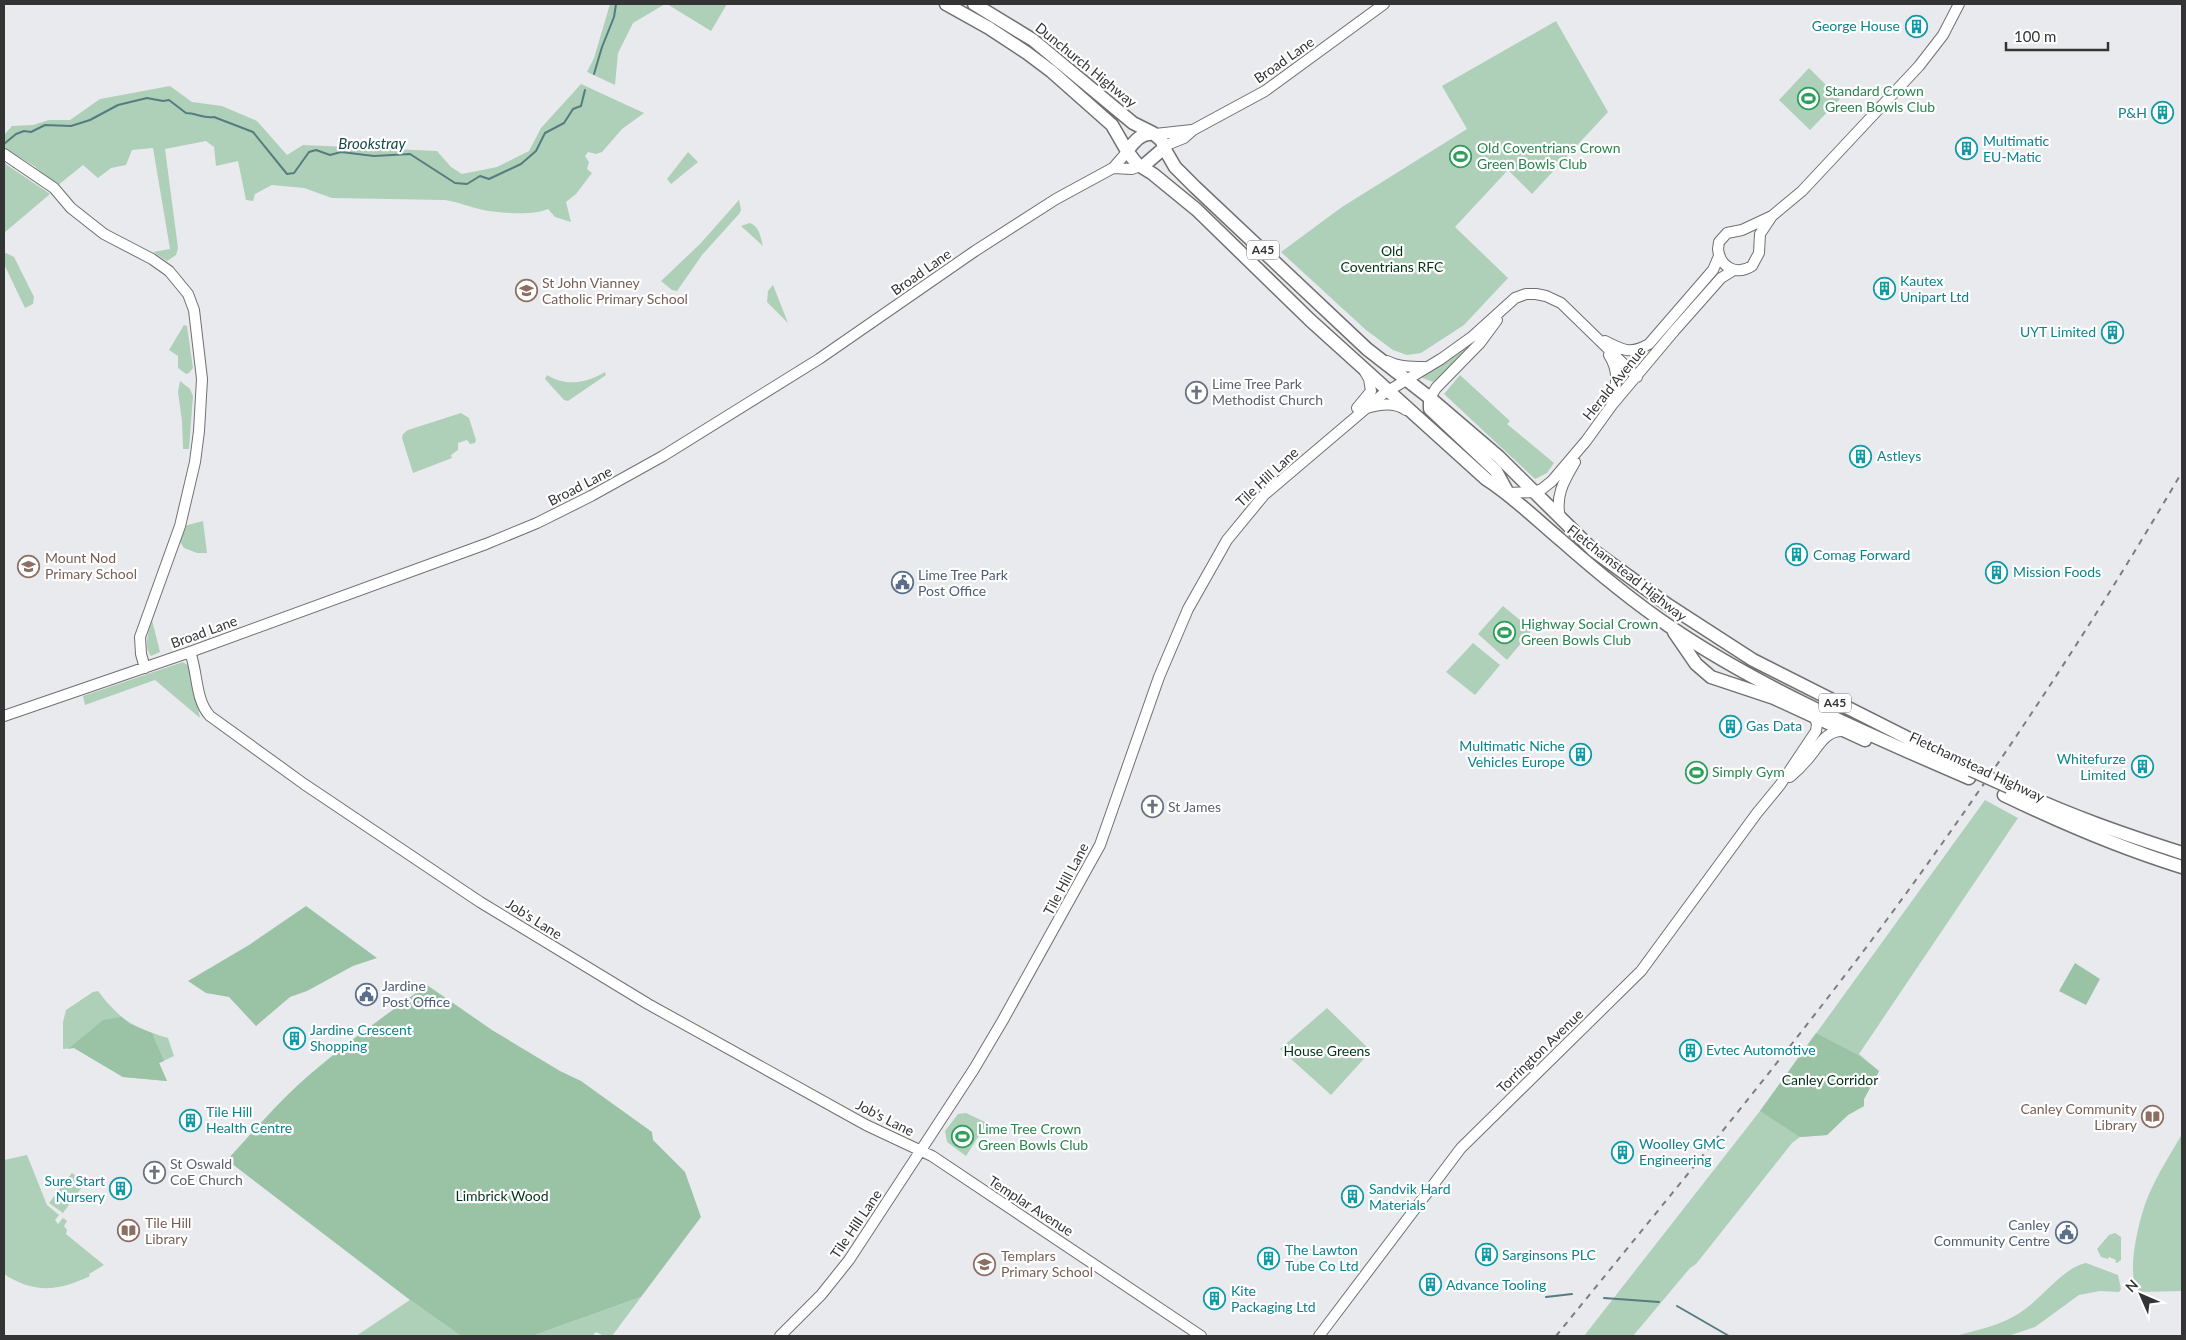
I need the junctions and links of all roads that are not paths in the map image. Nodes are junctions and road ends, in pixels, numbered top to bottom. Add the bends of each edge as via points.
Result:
1 (946, 4) edge
2 (974, 4) edge
3 (1384, 4) edge
4 (1957, 6) edge
5 (985, 7) edge
6 (1193, 130) junction
7 (1154, 134) junction
8 (1164, 147) junction
9 (1127, 152) junction
10 (4, 154) edge
11 (1141, 166) junction
12 (1112, 168) junction
13 (1772, 216) junction
14 (1742, 230) junction
15 (1758, 245) junction
16 (1719, 256) junction
17 (1734, 270) junction
18 (1515, 298) junction
19 (1597, 337) junction
20 (1366, 349) junction
21 (1359, 362) junction
22 (1426, 366) junction
23 (1637, 377) junction
24 (1405, 379) junction
25 (1388, 390) junction
26 (1430, 398) junction
27 (1612, 404) junction
28 (1364, 410) junction
29 (1426, 423) junction
30 (1345, 426) junction
31 (1586, 441) junction
32 (1534, 492) junction
33 (1508, 493) junction
34 (1561, 520) junction
35 (1669, 626) junction
36 (190, 652) junction
37 (145, 668) junction
38 (4, 716) edge
39 (1819, 728) junction
40 (1842, 730) junction
41 (1908, 752) junction
42 (1970, 774) junction
43 (2006, 791) junction
44 (2182, 853) edge
45 (2182, 867) edge
46 (920, 1151) junction
47 (780, 1336) edge
48 (1201, 1336) edge
49 (1319, 1336) edge

1 - 9 highway, Dunchurch Highway via 1027,53 1070,86 1115,128
2 - 5 highway, Dunchurch Highway
3 - 6 street, Broad Lane via 1265,91
4 - 13 street, Herald Avenue via 1943,35 1920,66 1802,191
5 - 7 highway, Dunchurch Highway via 1033,40 1133,123
6 - 7 street, Broad Lane
6 - 8 street, Broad Lane
7 - 8 highway, Fletchamstead Highway
7 - 9 highway via 1140,136
8 - 11 highway
8 - 20 highway, Fletchamstead Highway / A45 via 1175,166 1195,187
9 - 11 highway, Dunchurch Highway
9 - 12 street, Broad Lane
10 - 37 street via 54,188 76,212 104,234 169,271 186,292 194,310 202,379 197,450 183,515 140,637
11 - 12 street, Broad Lane
11 - 21 highway, Fletchamstead Highway / A45 via 1196,210
12 - 36 street, Broad Lane via 1056,199 975,251 813,363 663,456 591,496 486,544
13 - 14 street, Herald Avenue
13 - 15 street, Herald Avenue via 1763,227
14 - 15 street via 1752,235
14 - 16 street, Herald Avenue via 1733,230 1723,237 1719,242
15 - 17 street, Herald Avenue via 1758,258 1752,266
16 - 17 street via 1726,266
16 - 19 street, Herald Avenue via 1713,270 1649,344 1638,350 1623,350
17 - 23 street, Herald Avenue via 1717,282
18 - 19 street via 1536,294 1561,303
18 - 22 street, Tile Hill Lane via 1472,336
18 - 26 street
19 - 23 street
19 - 27 street via 1615,364 1617,376
20 - 22 street via 1393,364
20 - 24 highway, Fletchamstead Highway / A45
21 - 25 highway, Fletchamstead Highway / A45
21 - 30 street, Tile Hill Lane via 1372,391
22 - 24 street, Tile Hill Lane
23 - 27 street, Herald Avenue
24 - 25 street, Tile Hill Lane
24 - 26 highway, Fletchamstead Highway / A45
25 - 28 street, Tile Hill Lane
25 - 29 highway, Fletchamstead Highway / A45
26 - 32 highway, Fletchamstead Highway / A45
26 - 33 highway via 1430,409 1496,471
27 - 31 street, Herald Avenue
28 - 29 street via 1394,404
28 - 30 street, Tile Hill Lane
29 - 33 highway, Fletchamstead Highway / A45 via 1486,479
30 - 46 street, Tile Hill Lane via 1264,495 1238,524 1211,566 1166,658 1107,826 1090,865 989,1044
31 - 32 street, Herald Avenue via 1552,481
31 - 34 street via 1561,485 1557,505
32 - 33 street
32 - 34 highway, Fletchamstead Highway / A45
33 - 35 highway, Fletchamstead Highway / A45 via 1594,569
34 - 42 highway, Fletchamstead Highway / A45 via 1594,551 1702,629 1753,660
35 - 39 highway via 1696,664 1711,677 1774,698
35 - 41 highway, Fletchamstead Highway / A45 via 1749,674
36 - 37 street, Broad Lane
36 - 46 street, Job's Lane via 201,702 210,716 402,851 648,1004 866,1125
37 - 38 street, Broad Lane
39 - 40 highway
39 - 40 street via 1832,732
39 - 49 street, Torrington Avenue via 1641,972 1460,1149
40 - 41 highway via 1871,743
41 - 42 highway, Fletchamstead Highway / A45
42 - 43 highway, Fletchamstead Highway / A45, bridge
43 - 44 highway, Fletchamstead Highway / A45
43 - 45 highway, Fletchamstead Highway / A45 via 2069,827
46 - 47 street, Tile Hill Lane via 838,1276
46 - 48 street, Templar Avenue

